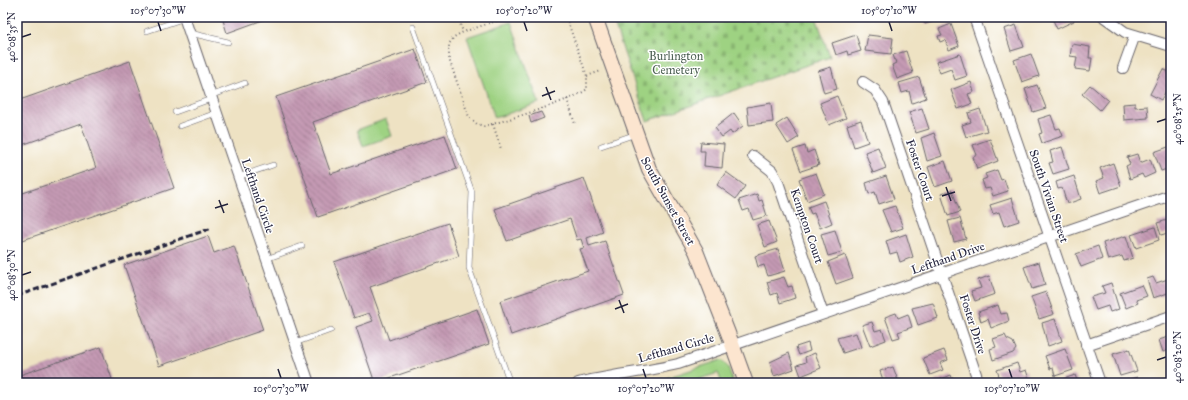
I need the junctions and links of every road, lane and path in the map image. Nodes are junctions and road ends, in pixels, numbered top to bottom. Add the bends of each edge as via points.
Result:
1 (185, 17) edge
2 (458, 17) edge
3 (508, 17) edge
4 (571, 17) edge
5 (595, 17) edge
6 (974, 17) edge
7 (1104, 17) edge
8 (566, 18) edge
9 (413, 27) dead end
10 (147, 31) dead end
11 (464, 32) junction
12 (189, 33) junction
13 (1135, 35) junction
14 (228, 42) dead end
15 (1171, 46) edge
16 (1123, 68) dead end
17 (601, 71) dead end
18 (587, 76) junction
19 (863, 82) dead end
20 (245, 83) dead end
21 (211, 97) junction
22 (567, 100) junction
23 (175, 112) dead end
24 (216, 113) junction
25 (493, 124) junction
26 (575, 124) dead end
27 (180, 126) dead end
28 (636, 134) junction
29 (601, 146) dead end
30 (501, 149) dead end
31 (753, 156) dead end
32 (273, 164) dead end
33 (238, 177) junction
34 (1171, 195) edge
35 (1050, 236) junction
36 (302, 246) dead end
37 (266, 260) junction
38 (942, 273) junction
39 (823, 314) junction
40 (1171, 316) edge
41 (331, 330) dead end
42 (295, 343) junction
43 (1086, 344) junction
44 (733, 345) junction
45 (618, 379) edge
46 (309, 383) edge
47 (510, 383) edge
48 (578, 383) edge
49 (746, 383) edge
50 (979, 383) edge
51 (1100, 383) edge

1 - 10 lane
1 - 12 street, Lefthand Circle
2 - 11 path
3 - 11 path
4 - 8 path
5 - 28 street, South Sunset Street
6 - 35 street, South Vivian Street
7 - 13 street via 1116,28
8 - 18 path
9 - 47 lane via 472,192 469,268
11 - 25 path via 454,37 449,44 449,59 469,117 477,124
12 - 14 lane
12 - 21 street, Lefthand Circle
13 - 15 street
13 - 16 street
17 - 18 path
18 - 22 path via 587,89
19 - 38 street, Foster Court via 874,90 883,102
20 - 21 lane
21 - 23 lane
21 - 24 street, Lefthand Circle
22 - 25 path
22 - 26 path
24 - 27 lane
24 - 33 street, Lefthand Circle
25 - 30 path
28 - 29 lane
28 - 44 street, South Sunset Street via 649,169 696,251
31 - 39 street, Kempton Court via 772,171 778,182
32 - 33 lane
33 - 37 street, Lefthand Circle
34 - 35 street, Lefthand Drive
35 - 38 street, Lefthand Drive
35 - 43 street, South Vivian Street
36 - 37 lane
37 - 42 street, Lefthand Circle
38 - 39 street, Lefthand Drive
38 - 50 street, Foster Drive
39 - 44 street, Lefthand Drive
40 - 43 street
41 - 42 lane
42 - 46 street, Lefthand Circle
43 - 51 street, South Vivian Street
44 - 45 street, Lefthand Circle via 678,364
44 - 49 street, South Sunset Street
45 - 48 street, Lefthand Circle

